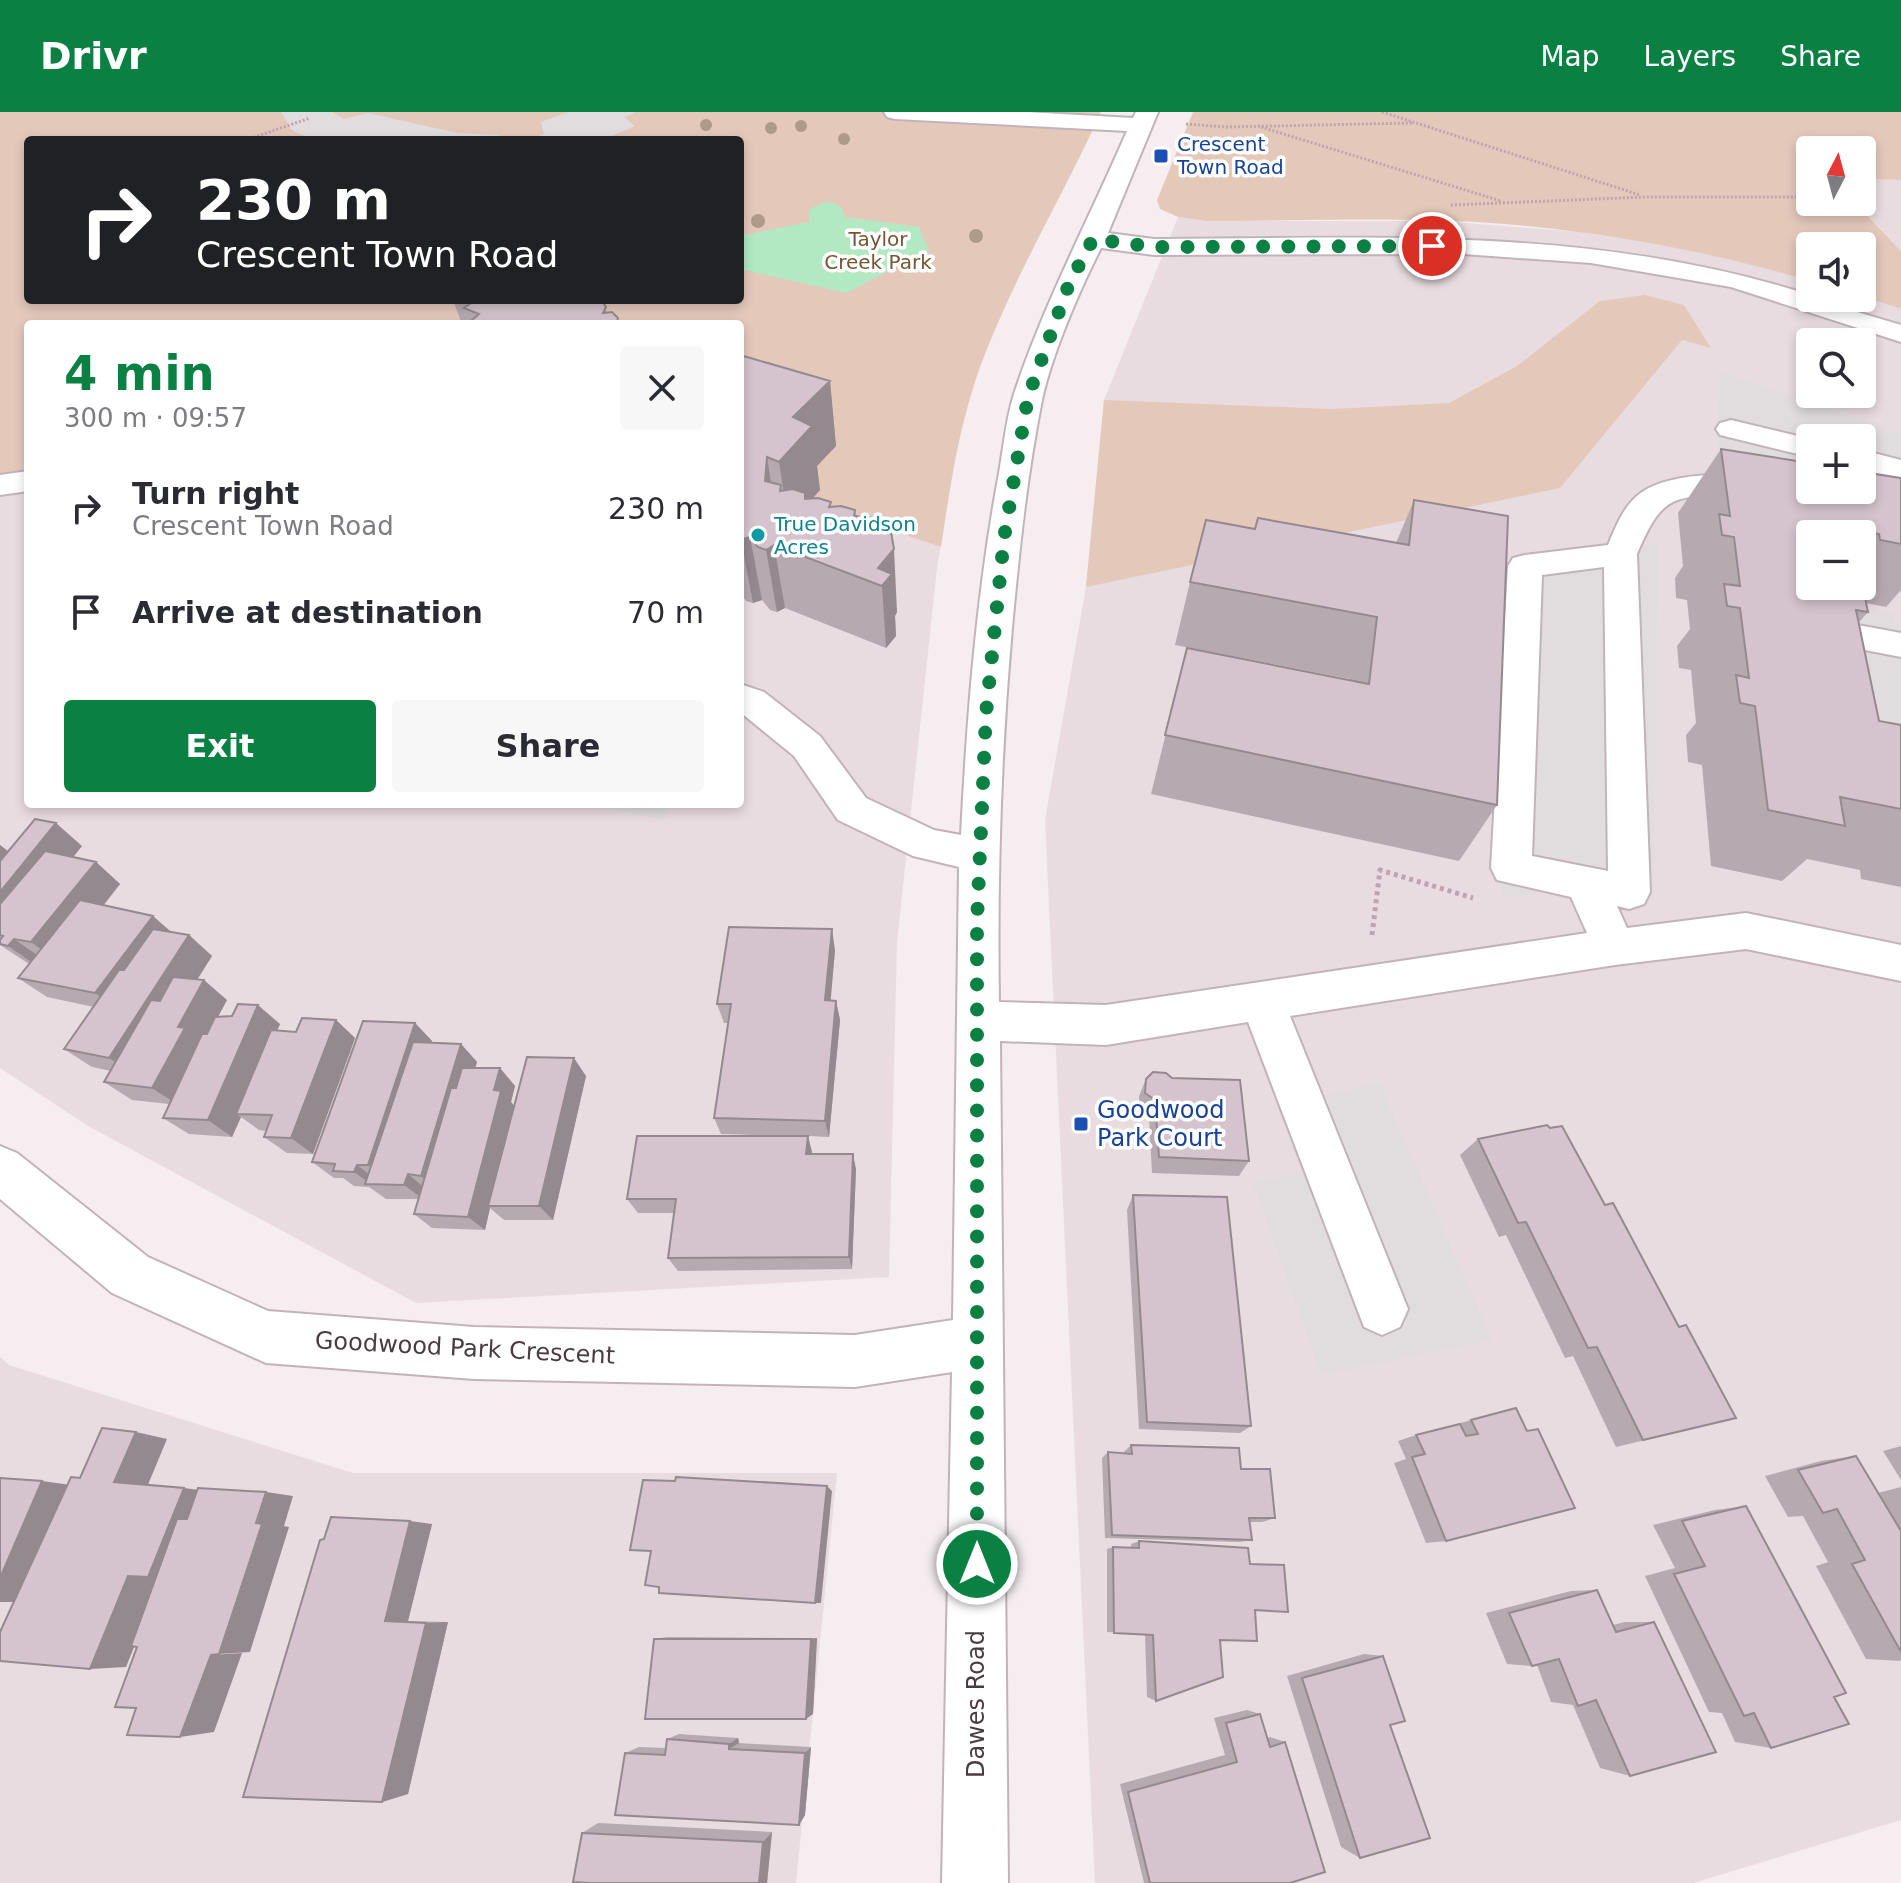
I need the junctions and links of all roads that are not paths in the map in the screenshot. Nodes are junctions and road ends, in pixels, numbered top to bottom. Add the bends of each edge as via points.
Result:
1 (895, 112) edge
2 (1144, 118) edge
3 (1093, 239) junction
4 (1901, 334) edge
5 (1731, 429) dead end
6 (1796, 445) edge
7 (1876, 469) edge
8 (24, 482) edge
9 (0, 485) edge
10 (1901, 486) edge
11 (1784, 493) edge
12 (1620, 554) junction
13 (1815, 629) edge
14 (1901, 645) edge
15 (744, 698) edge
16 (980, 854) junction
17 (1585, 883) junction
18 (1615, 947) junction
19 (1901, 963) edge
20 (1263, 1003) junction
21 (979, 1021) junction
22 (0, 1169) edge
23 (1382, 1309) dead end
24 (979, 1341) junction
25 (975, 1883) edge

1 - 2 street
2 - 3 street, Dawes Road
3 - 4 street via 1154,247 1463,246 1591,255 1736,280
3 - 16 street, Dawes Road via 1069,284 1028,397 1004,538 986,714
5 - 6 street
7 - 10 street
8 - 9 street
11 - 12 street via 1695,485 1652,500
12 - 17 street via 1629,892
12 - 17 street via 1525,566 1511,868
13 - 14 street
15 - 16 street via 807,746 852,809 927,845
16 - 21 street, Dawes Road
17 - 18 street
18 - 19 street via 1746,931
18 - 20 street
20 - 21 street via 1106,1025
20 - 23 street
21 - 24 street, Dawes Road
22 - 24 street, Goodwood Park Crescent via 130,1275 266,1337 474,1353 855,1361
24 - 25 street, Dawes Road

